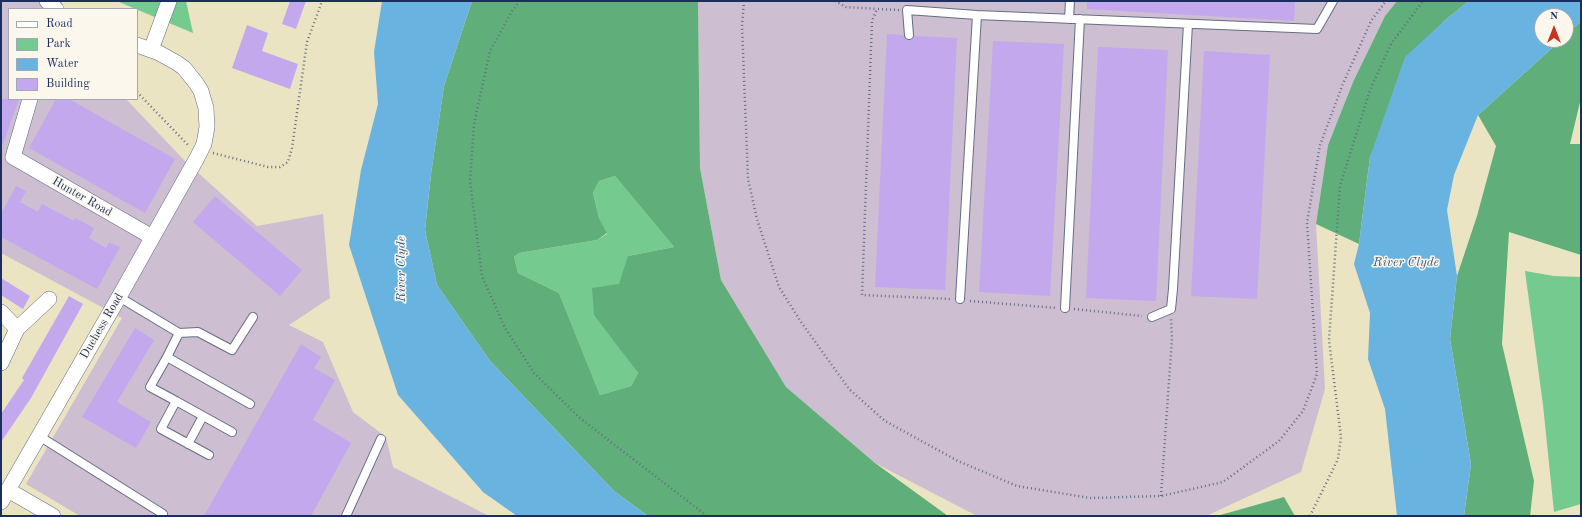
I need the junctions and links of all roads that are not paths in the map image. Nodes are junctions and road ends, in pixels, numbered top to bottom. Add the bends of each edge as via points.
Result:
1 (47, 1) edge
2 (169, 1) edge
3 (1070, 1) edge
4 (1333, 1) edge
5 (55, 8) edge
6 (977, 15) junction
7 (1069, 19) junction
8 (1080, 19) junction
9 (1188, 24) junction
10 (909, 35) dead end
11 (144, 47) edge
12 (30, 100) edge
13 (152, 237) junction
14 (119, 297) junction
15 (49, 299) dead end
16 (960, 299) road end
17 (1065, 308) road end
18 (1, 312) edge
19 (253, 316) dead end
20 (1152, 317) road end
21 (17, 329) junction
22 (179, 333) junction
23 (167, 357) junction
24 (1, 362) edge
25 (176, 401) junction
26 (250, 404) dead end
27 (203, 416) junction
28 (232, 432) dead end
29 (39, 436) junction
30 (381, 439) dead end
31 (188, 444) junction
32 (209, 455) dead end
33 (4, 496) edge
34 (163, 514) dead end
35 (53, 516) edge
36 (346, 516) edge

1 - 5 street
2 - 11 street
3 - 7 lane
4 - 9 lane via 1317,29
6 - 7 lane
6 - 10 lane via 907,10
6 - 16 lane
7 - 8 lane
8 - 9 lane
8 - 17 lane
9 - 20 lane via 1171,309
11 - 13 street, Duchess Road via 168,57 184,68 201,91 207,118 206,136 200,153
12 - 13 street, Hunter Road via 12,157
13 - 14 street, Duchess Road
14 - 22 lane
14 - 29 street, Duchess Road
15 - 21 street
18 - 21 street
19 - 22 lane via 232,350 198,332
21 - 24 street
22 - 23 lane
23 - 25 lane via 150,387
23 - 26 lane
25 - 27 lane
25 - 31 lane via 161,429
27 - 28 lane
27 - 31 lane
29 - 33 street, Duchess Road
29 - 34 lane
30 - 36 lane
31 - 32 lane
33 - 35 street

